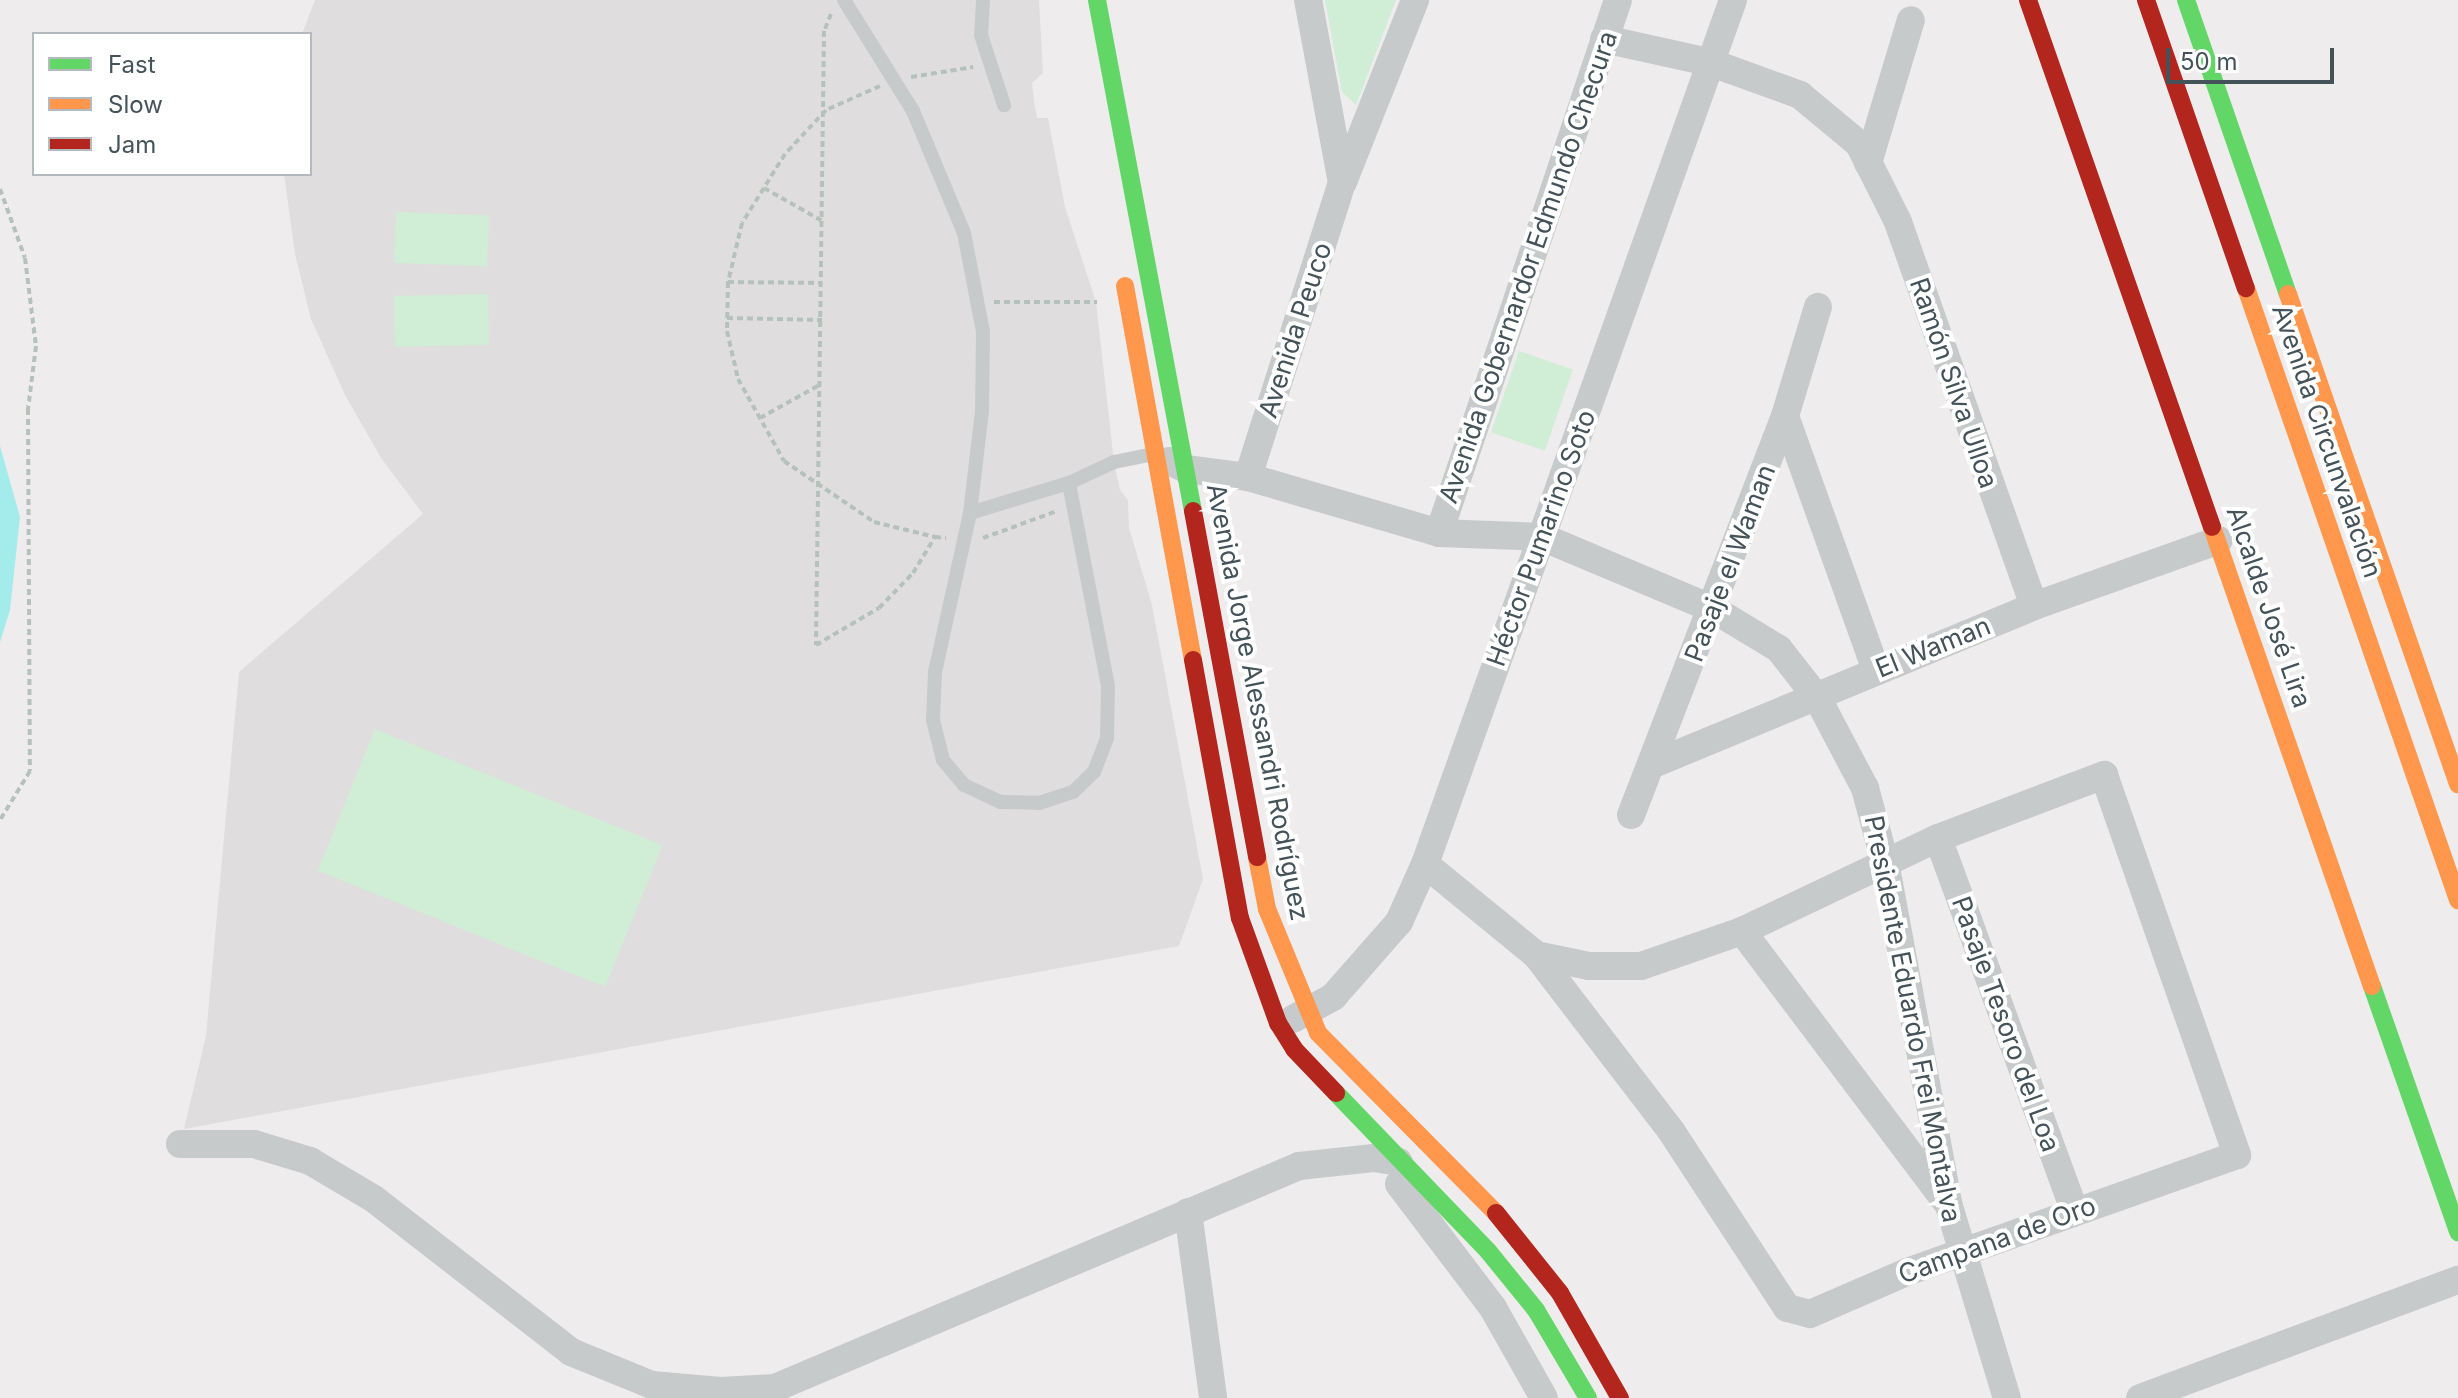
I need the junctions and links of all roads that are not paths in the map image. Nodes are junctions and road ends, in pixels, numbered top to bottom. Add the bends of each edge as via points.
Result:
1 (844, 0) edge
2 (983, 0) edge
3 (1097, 0) edge
4 (1308, 0) edge
5 (1415, 0) edge
6 (1618, 0) edge
7 (1733, 0) edge
8 (2028, 0) edge
9 (2146, 0) edge
10 (2186, 0) edge
11 (1911, 20) dead end
12 (1604, 39) junction
13 (1709, 62) junction
14 (1112, 78) junction
15 (1090, 85) dead end
16 (1004, 105) dead end
17 (1868, 163) junction
18 (1342, 183) junction
19 (1122, 267) dead end
20 (1818, 307) dead end
21 (1785, 416) junction
22 (1154, 454) junction
23 (1186, 469) junction
24 (1248, 477) junction
25 (1069, 483) junction
26 (970, 513) junction
27 (1439, 533) junction
28 (1542, 537) junction
29 (2219, 540) junction
30 (2034, 606) junction
31 (1713, 609) junction
32 (1876, 670) junction
33 (1818, 699) junction
34 (1651, 765) junction
35 (2458, 784) edge
36 (1631, 815) dead end
37 (1938, 838) junction
38 (1885, 862) junction
39 (1425, 864) junction
40 (2458, 900) edge
41 (1742, 931) junction
42 (1536, 955) junction
43 (1309, 1014) junction
44 (1278, 1023) junction
45 (180, 1144) dead end
46 (1386, 1160) junction
47 (1948, 1203) junction
48 (2074, 1210) junction
49 (1188, 1212) junction
50 (2458, 1232) edge
51 (1962, 1254) junction
52 (2458, 1280) edge
53 (776, 1393) edge
54 (1213, 1398) edge
55 (1544, 1398) edge
56 (1588, 1398) edge
57 (1620, 1398) edge
58 (2007, 1398) edge
59 (2140, 1398) edge

1 - 26 lane via 913,111 964,233 983,332 982,411
2 - 16 lane via 981,35
3 - 14 main road, Avenida Jorge Alessandri Rodríguez
4 - 18 street, Avenida Peuco
5 - 18 street, Avenida Peuco
6 - 12 street, Avenida Gobernardor Edmundo Checura
7 - 13 street, Héctor Pumarino Soto
8 - 29 main road, Alcalde José Lira
9 - 40 main road, Avenida Circunvalación
10 - 35 main road, Avenida Circunvalación
11 - 17 street
12 - 13 street, Ramón Silva Ulloa
12 - 27 street, Avenida Gobernardor Edmundo Checura
13 - 17 street, Ramón Silva Ulloa via 1800,95 1859,144
13 - 28 street, Héctor Pumarino Soto
14 - 15 lane
14 - 23 main road, Avenida Jorge Alessandri Rodríguez
17 - 30 street, Ramón Silva Ulloa via 1898,222
18 - 24 street, Avenida Peuco
19 - 22 main road
20 - 21 street, Pasaje el Waman
21 - 31 street, Pasaje el Waman
21 - 32 street
22 - 23 street, Presidente Eduardo Frei Montalva
22 - 25 lane via 1114,462
22 - 44 main road via 1240,918
23 - 24 street, Presidente Eduardo Frei Montalva
23 - 43 main road, Avenida Jorge Alessandri Rodríguez via 1267,909
24 - 27 street, Presidente Eduardo Frei Montalva
25 - 26 lane
25 - 26 lane via 1108,686 1107,738 1094,772 1073,792 1039,803 1000,802 964,785 943,760 933,720 935,672
27 - 28 street, Presidente Eduardo Frei Montalva
28 - 31 street, Presidente Eduardo Frei Montalva
28 - 39 street, Héctor Pumarino Soto
29 - 30 street, El Waman
29 - 50 main road, Alcalde José Lira
30 - 32 street, El Waman
31 - 33 street, Presidente Eduardo Frei Montalva via 1779,649
31 - 34 street, Pasaje el Waman
32 - 33 street, El Waman
33 - 34 street, El Waman
33 - 38 street, Presidente Eduardo Frei Montalva via 1865,788
34 - 36 street, Pasaje el Waman
37 - 38 street
37 - 48 street, Pasaje Tesoro del Loa
37 - 48 street, Campana de Oro via 2104,775 2237,1155
38 - 41 street
38 - 47 street, Presidente Eduardo Frei Montalva
39 - 42 street
39 - 43 street, Héctor Pumarino Soto via 1399,922 1333,997
41 - 42 street via 1641,966 1589,966
41 - 47 street
42 - 51 street, Campana de Oro via 1672,1132 1787,1308 1810,1314
43 - 44 street, Héctor Pumarino Soto
43 - 57 main road, Avenida Jorge Alessandri Rodríguez via 1318,1033 1493,1209 1560,1293
44 - 46 main road
45 - 53 street via 254,1144 310,1161 374,1199 571,1352 652,1385
46 - 49 street via 1299,1166
46 - 55 street via 1460,1263
46 - 56 main road via 1488,1251 1536,1310
47 - 51 street, Presidente Eduardo Frei Montalva
48 - 51 street, Campana de Oro
49 - 53 street
49 - 54 street
51 - 58 street, Presidente Eduardo Frei Montalva
52 - 59 street

